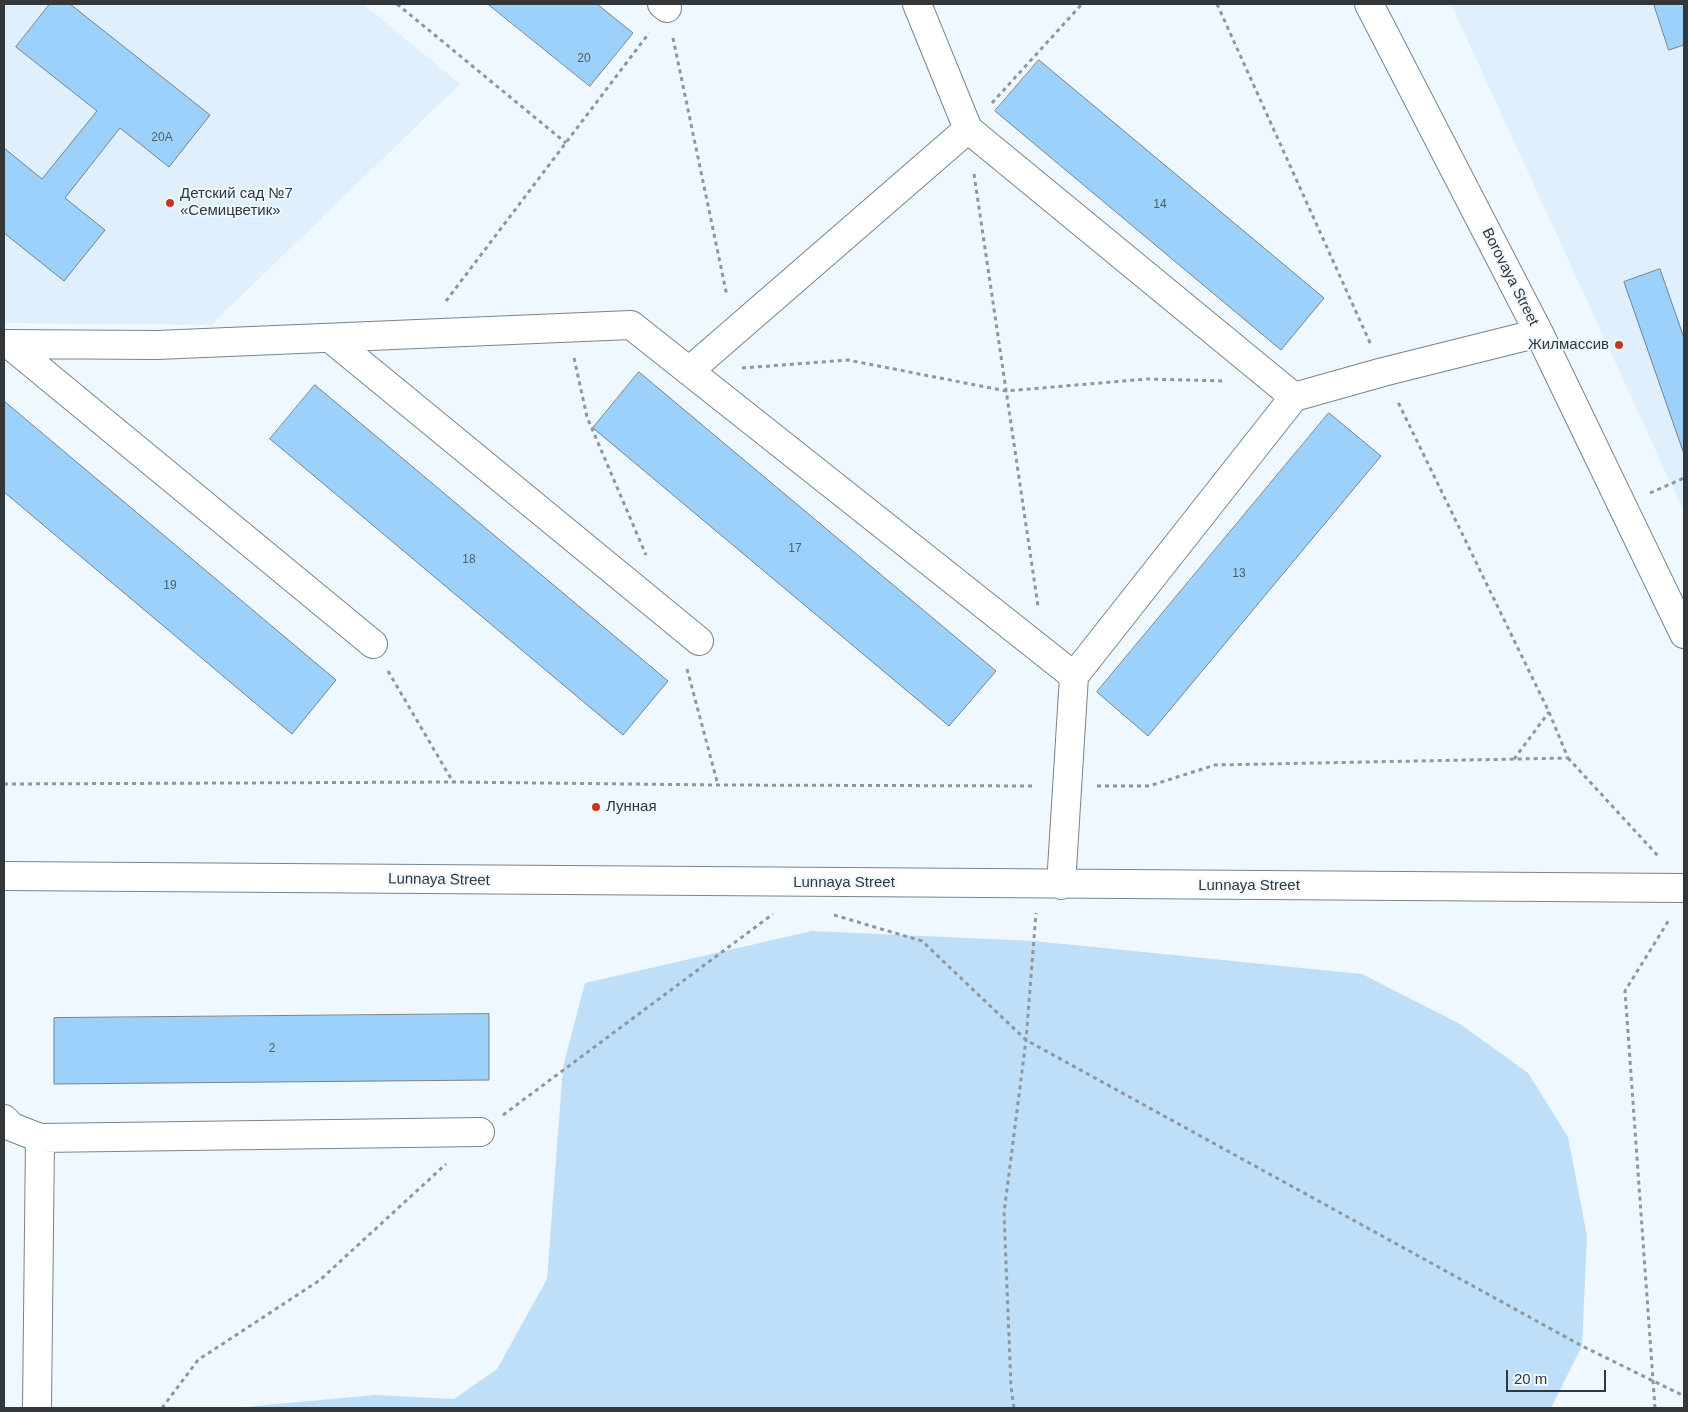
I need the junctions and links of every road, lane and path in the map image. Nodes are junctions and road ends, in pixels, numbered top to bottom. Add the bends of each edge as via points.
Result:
1 (397, 4) edge
2 (917, 4) edge
3 (1082, 4) edge
4 (1369, 4) edge
5 (665, 6) edge
6 (968, 129) junction
7 (566, 143) junction
8 (728, 303) dead end
9 (1539, 333) junction
10 (421, 334) junction
11 (330, 338) junction
12 (7, 345) edge
13 (739, 368) dead end
14 (689, 371) junction
15 (1227, 381) dead end
16 (1006, 391) junction
17 (1294, 397) junction
18 (1684, 478) edge
19 (1622, 505) junction
20 (1038, 607) dead end
21 (1684, 634) edge
22 (699, 641) dead end
23 (373, 644) joint
24 (1074, 676) junction
25 (1549, 712) dead end
26 (1568, 758) dead end
27 (1514, 760) dead end
28 (453, 782) dead end
29 (1665, 863) dead end
30 (4, 876) edge
31 (1049, 885) junction
32 (1684, 888) edge
33 (780, 908) dead end
34 (826, 913) dead end
35 (1669, 920) dead end
36 (1026, 1040) junction
37 (4, 1119) edge
38 (480, 1132) junction
39 (40, 1138) junction
40 (1654, 1380) junction
41 (1684, 1396) edge
42 (37, 1408) edge
43 (162, 1408) edge
44 (1014, 1408) edge
45 (1656, 1408) edge

1 - 7 path
2 - 6 street
3 - 6 path
4 - 9 street, Borovaya Street
5 - 7 path
5 - 8 path
6 - 14 street
6 - 16 path
6 - 17 street
7 - 10 path
9 - 17 street
9 - 19 street, Borovaya Street
10 - 11 street
10 - 14 street via 630,325
11 - 12 street via 157,345
11 - 22 street
12 - 23 street
13 - 16 path via 848,360
14 - 24 street
15 - 16 path via 1147,379
16 - 20 path
17 - 24 street
18 - 19 path
19 - 21 street, Borovaya Street
23 - 28 path
24 - 31 street
25 - 27 path
26 - 29 path
30 - 31 street, Lunnaya Street
31 - 32 street, Lunnaya Street
31 - 36 path
33 - 38 path
34 - 36 path via 922,941
35 - 40 path via 1625,991
36 - 40 path via 1582,1346
36 - 44 path via 1004,1213
37 - 39 street via 12,1127
38 - 39 street
38 - 43 path via 320,1280 198,1360
39 - 42 street
40 - 41 path
40 - 45 path

